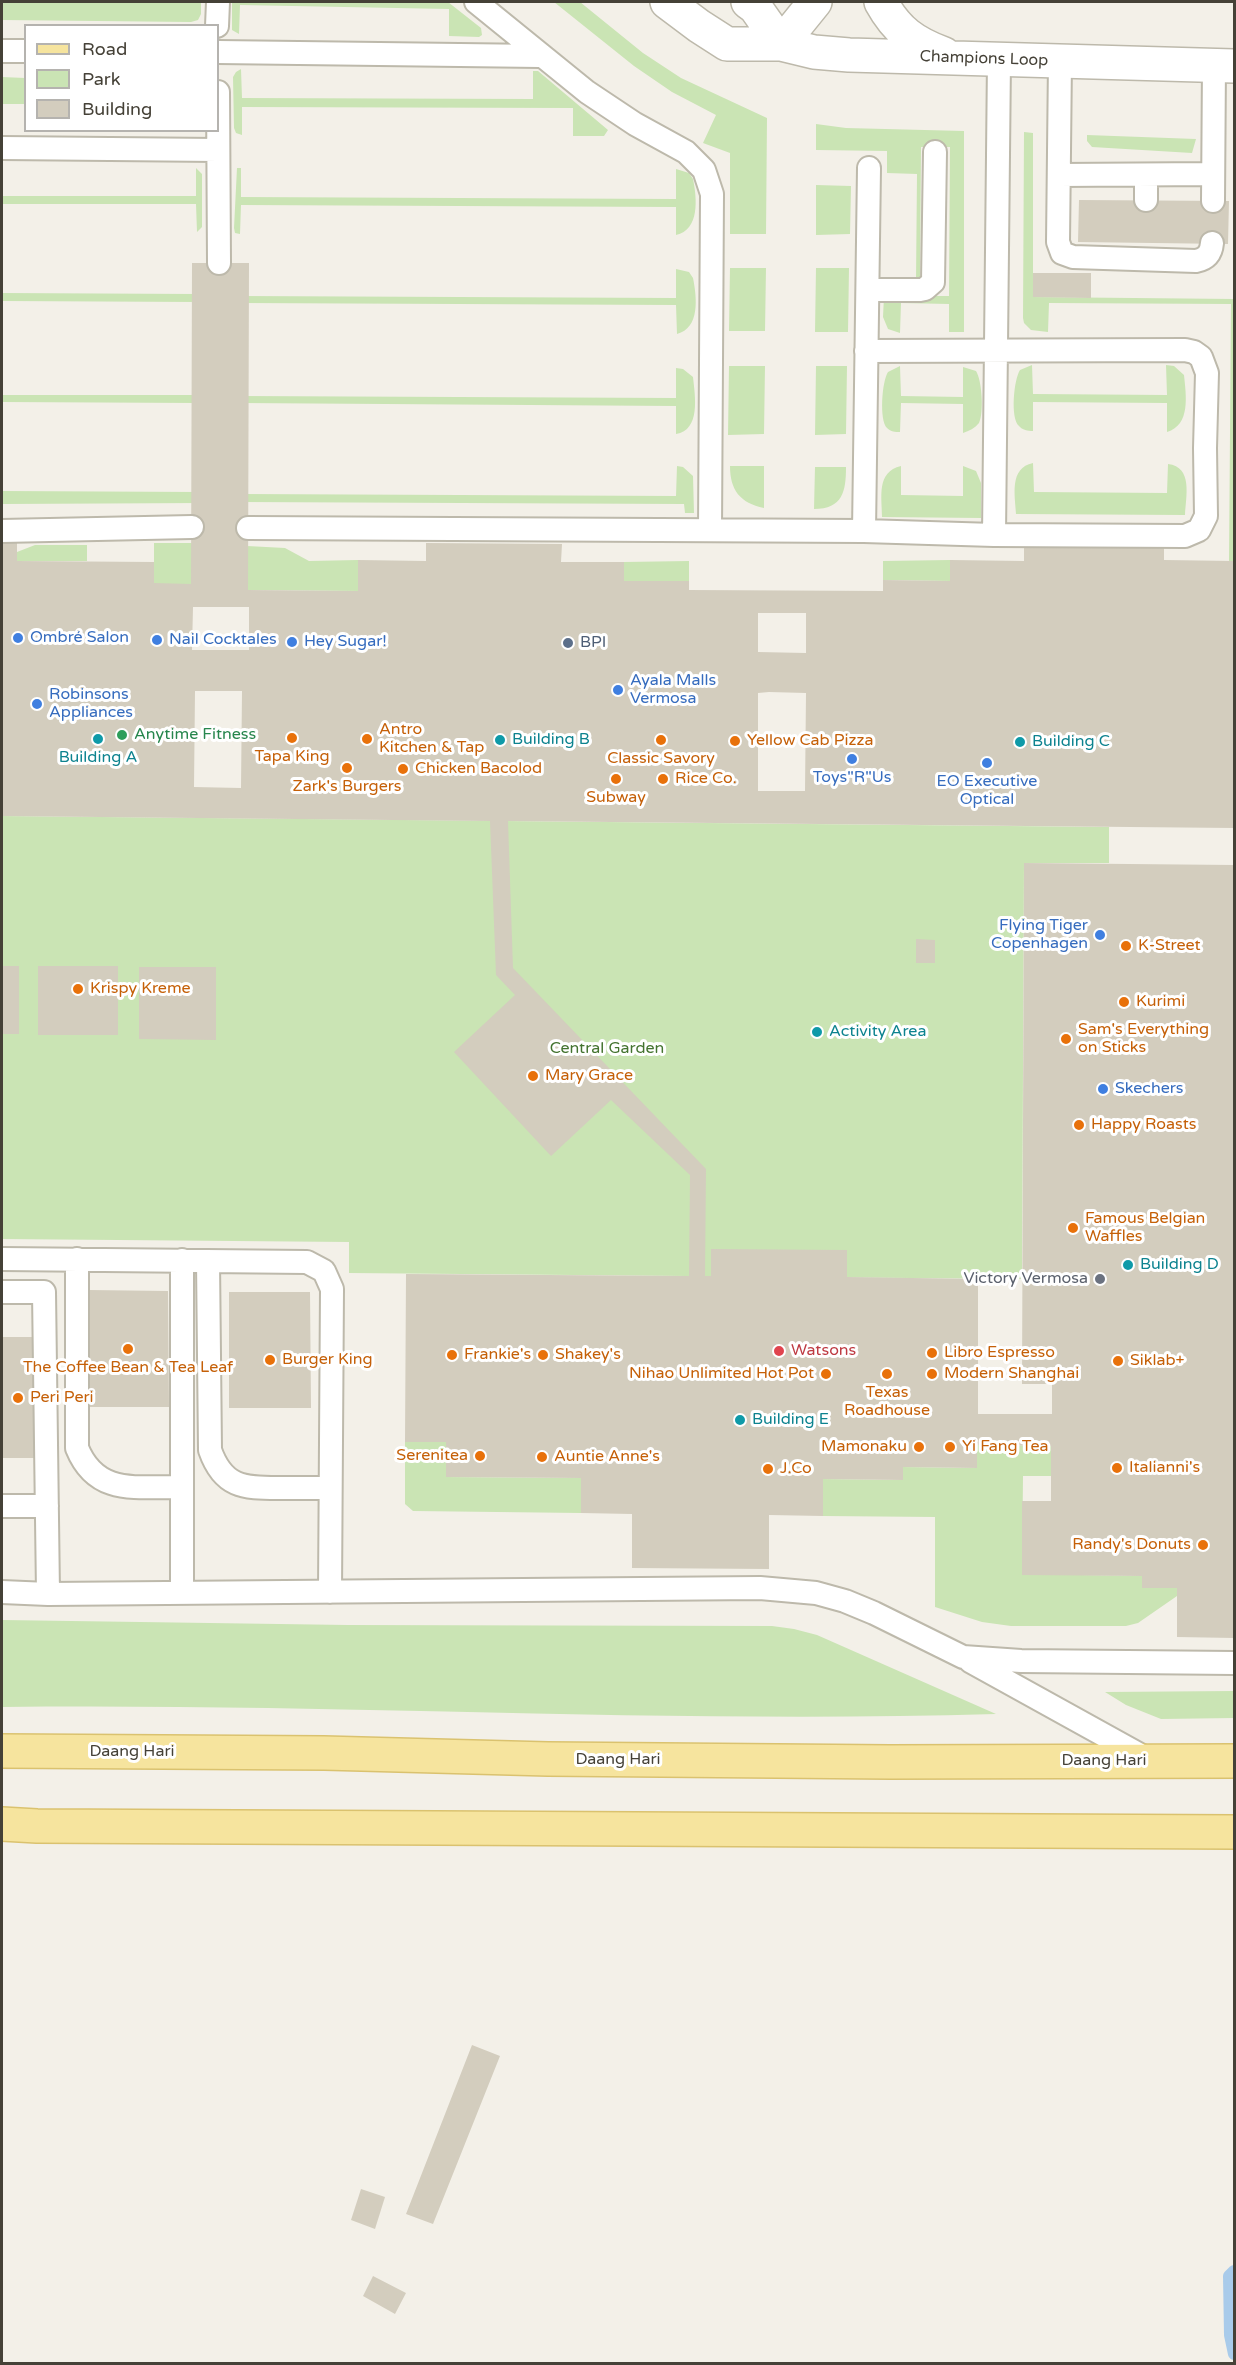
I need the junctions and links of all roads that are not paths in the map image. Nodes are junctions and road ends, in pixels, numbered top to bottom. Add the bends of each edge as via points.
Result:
1 (218, 2) edge
2 (476, 2) edge
3 (667, 2) edge
4 (815, 2) edge
5 (881, 2) edge
6 (754, 3) edge
7 (217, 24) edge
8 (727, 44) junction
9 (780, 44) junction
10 (2, 51) edge
11 (24, 51) edge
12 (219, 52) edge
13 (540, 56) junction
14 (954, 58) junction
15 (999, 60) junction
16 (1060, 61) junction
17 (1224, 65) edge
18 (218, 132) edge
19 (2, 148) edge
20 (218, 150) junction
21 (935, 152) dead end
22 (869, 168) dead end
23 (1213, 174) junction
24 (1059, 175) junction
25 (1146, 175) junction
26 (1146, 200) dead end
27 (1213, 201) dead end
28 (1212, 243) dead end
29 (219, 263) dead end
30 (868, 290) junction
31 (996, 350) junction
32 (867, 351) junction
33 (192, 527) dead end
34 (248, 528) dead end
35 (710, 530) junction
36 (2, 531) edge
37 (864, 531) junction
38 (994, 535) junction
39 (2, 1259) edge
40 (76, 1259) junction
41 (182, 1260) junction
42 (208, 1261) junction
43 (2, 1292) edge
44 (182, 1486) junction
45 (330, 1488) junction
46 (2, 1506) edge
47 (47, 1506) junction
48 (2, 1592) edge
49 (330, 1592) junction
50 (182, 1593) junction
51 (48, 1594) junction
52 (963, 1657) junction
53 (1234, 1663) edge
54 (2, 1751) edge
55 (1150, 1761) junction
56 (1234, 1761) edge
57 (2, 1824) edge
58 (1234, 1832) edge

1 - 7 lane
2 - 13 lane
3 - 8 street
4 - 9 street
5 - 14 street via 902,32 922,46
6 - 8 street
6 - 9 street
8 - 9 street, Champions Loop
9 - 14 street, Champions Loop via 849,55
10 - 11 lane
12 - 13 lane
13 - 35 lane via 626,118 686,152 704,170 709,182
14 - 15 street, Champions Loop
15 - 16 street, Champions Loop
15 - 31 lane
16 - 17 street, Champions Loop
16 - 24 lane
17 - 23 lane
18 - 20 lane
19 - 20 lane
20 - 29 lane
21 - 30 lane via 933,282 926,289
22 - 30 lane
23 - 25 lane
23 - 27 lane
24 - 25 lane
24 - 28 lane via 1058,242 1062,253 1073,257 1147,251 1202,260 1212,250
25 - 26 lane
30 - 32 lane
31 - 32 lane
31 - 38 lane
31 - 38 lane via 1185,350 1201,357 1207,373 1207,509 1204,524 1185,536
32 - 37 lane
33 - 36 lane
34 - 35 lane
35 - 37 lane
37 - 38 lane
39 - 40 lane
40 - 41 lane
40 - 44 lane via 77,1448 82,1461 90,1472 114,1485
41 - 42 lane
41 - 44 lane
42 - 45 lane via 210,1450 214,1463 233,1483 247,1488
42 - 45 lane via 307,1262 324,1271 329,1280
43 - 47 lane via 44,1292
44 - 50 lane
45 - 49 lane
46 - 47 lane
47 - 51 lane
48 - 51 lane
49 - 50 lane
49 - 52 lane via 760,1588 816,1593 874,1613
50 - 51 lane
52 - 53 lane
52 - 55 lane
54 - 55 main road, Daang Hari via 890,1762
55 - 56 main road, Daang Hari
57 - 58 main road

